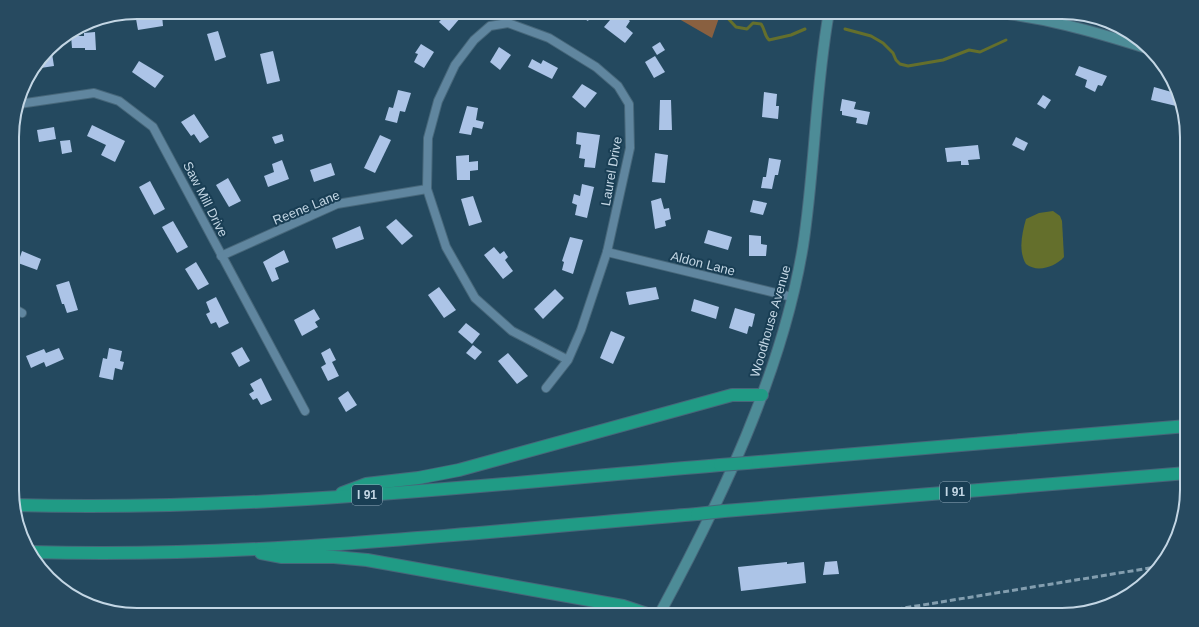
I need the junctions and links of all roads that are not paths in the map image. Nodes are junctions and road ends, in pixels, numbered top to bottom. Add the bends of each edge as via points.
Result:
1 (828, 19) edge
2 (1044, 19) edge
3 (1136, 45) edge
4 (24, 103) edge
5 (427, 189) junction
6 (608, 252) junction
7 (222, 256) junction
8 (792, 297) junction
9 (19, 311) edge
10 (22, 313) dead end
11 (568, 360) junction
12 (546, 388) dead end
13 (762, 394) junction
14 (305, 410) dead end
15 (1180, 427) edge
16 (1180, 474) edge
17 (333, 497) junction
18 (20, 505) edge
19 (250, 549) junction
20 (37, 552) edge
21 (629, 608) edge
22 (662, 608) edge

1 - 8 main road, Woodhouse Avenue via 806,222
2 - 3 main road
4 - 7 street, Saw Mill Drive via 94,94 119,101 129,108 157,131
5 - 6 street, Laurel Drive via 428,138 438,101 455,65 474,40 490,26 508,23 549,38 596,67 618,86 629,104 630,148
5 - 7 street, Reene Lane via 337,204
5 - 11 street, Laurel Drive via 446,247 475,298 512,331
6 - 8 street, Aldon Lane
6 - 11 street, Laurel Drive
7 - 14 street, Saw Mill Drive
8 - 13 main road, Woodhouse Avenue
9 - 10 street
11 - 12 street, Laurel Drive
13 - 17 highway via 732,395 459,470 366,484
13 - 22 main road, Woodhouse Avenue via 736,458
15 - 17 highway, I 91, bridge
16 - 19 highway, I 91, bridge
17 - 18 highway, I 91 via 139,506
19 - 20 highway, I 91
19 - 21 highway via 282,557 367,560

